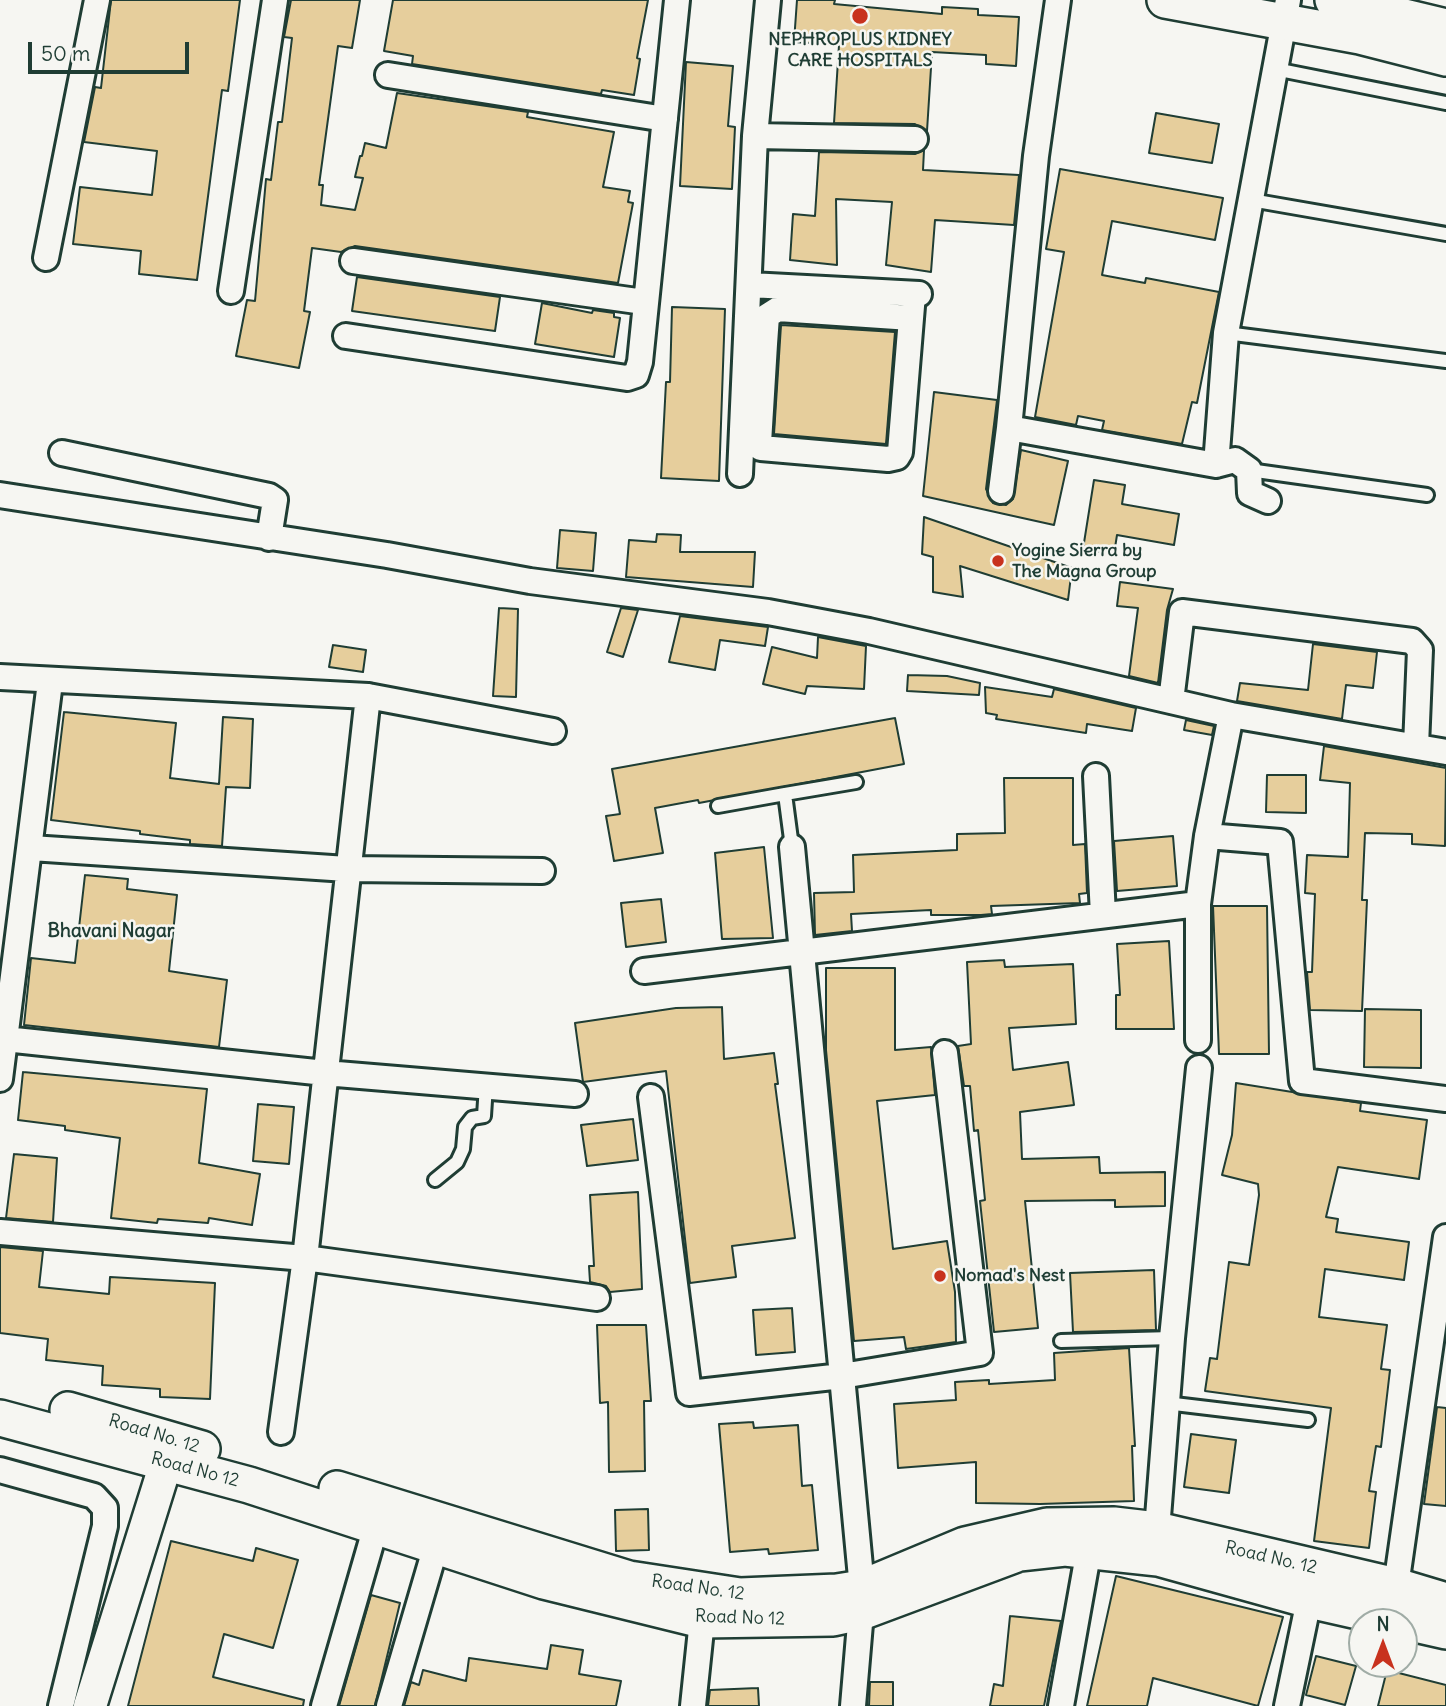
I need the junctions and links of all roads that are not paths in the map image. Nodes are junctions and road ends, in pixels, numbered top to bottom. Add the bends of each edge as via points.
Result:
1 (97, 0) edge
2 (275, 0) edge
3 (677, 0) edge
4 (768, 0) edge
5 (1058, 0) edge
6 (1165, 0) edge
7 (1355, 2) edge
8 (1286, 11) edge
9 (1446, 27) edge
10 (1446, 58) edge
11 (1275, 69) junction
12 (388, 75) dead end
13 (1446, 103) edge
14 (665, 119) junction
15 (755, 136) junction
16 (915, 139) dead end
17 (1251, 200) junction
18 (1446, 234) edge
19 (46, 258) dead end
20 (353, 261) dead end
21 (750, 285) junction
22 (231, 291) dead end
23 (644, 302) junction
24 (914, 302) junction
25 (1226, 333) junction
26 (346, 336) dead end
27 (756, 344) junction
28 (1446, 361) edge
29 (1009, 428) junction
30 (62, 453) dead end
31 (1216, 465) junction
32 (1249, 470) junction
33 (740, 474) dead end
34 (1001, 491) dead end
35 (0, 495) edge
36 (1427, 495) dead end
37 (1268, 500) dead end
38 (269, 538) junction
39 (0, 677) edge
40 (50, 682) junction
41 (368, 696) junction
42 (1171, 701) junction
43 (1231, 715) junction
44 (553, 731) dead end
45 (1416, 746) junction
46 (1446, 752) edge
47 (1096, 776) dead end
48 (856, 782) dead end
49 (785, 794) junction
50 (718, 806) dead end
51 (1207, 835) junction
52 (792, 847) joint
53 (31, 848) junction
54 (347, 869) junction
55 (542, 871) dead end
56 (1198, 904) junction
57 (1103, 915) junction
58 (801, 952) junction
59 (644, 971) dead end
60 (5, 1038) junction
61 (1198, 1040) dead end
62 (945, 1053) dead end
63 (1199, 1068) dead end
64 (325, 1073) junction
65 (0, 1079) edge
66 (486, 1085) junction
67 (575, 1094) dead end
68 (651, 1097) dead end
69 (1446, 1099) edge
70 (435, 1180) dead end
71 (0, 1232) edge
72 (1446, 1237) edge
73 (304, 1258) junction
74 (597, 1298) dead end
75 (1441, 1313) edge
76 (1172, 1338) junction
77 (1060, 1341) dead end
78 (842, 1376) junction
79 (0, 1393) edge
80 (1167, 1403) junction
81 (0, 1418) edge
82 (1308, 1420) dead end
83 (281, 1432) dead end
84 (166, 1463) junction
85 (0, 1470) edge
86 (376, 1527) junction
87 (1157, 1530) junction
88 (436, 1546) junction
89 (1089, 1549) junction
90 (862, 1600) junction
91 (1308, 1600) junction
92 (1446, 1601) edge
93 (1394, 1602) junction
94 (702, 1620) junction
95 (1446, 1630) edge
96 (61, 1706) edge
97 (90, 1706) edge
98 (324, 1706) edge
99 (389, 1706) edge
100 (693, 1706) edge
101 (853, 1706) edge
102 (1061, 1706) edge
103 (1287, 1706) edge

1 - 19 street
2 - 22 street
3 - 14 street
4 - 15 street
5 - 29 street via 1036,156
6 - 8 main road
7 - 9 main road
8 - 10 main road
8 - 11 street
11 - 13 lane
11 - 17 street
12 - 14 street
14 - 23 street
15 - 16 street
15 - 21 street
17 - 18 lane
17 - 25 street
20 - 23 street
21 - 24 street
21 - 27 street
23 - 26 street via 640,362 636,374 627,378
24 - 27 street via 778,309 767,316
24 - 27 street via 897,457 761,448
25 - 28 lane
25 - 31 street
27 - 33 street
29 - 31 street
29 - 34 street
30 - 38 street via 270,496 275,500
31 - 32 street via 1235,460
32 - 36 lane
32 - 37 street via 1250,493
35 - 38 street
38 - 42 street via 530,581 768,612
39 - 40 street
40 - 41 street
40 - 53 street
41 - 44 street
41 - 54 street
42 - 43 street
42 - 45 street via 1182,612 1412,641 1420,650
43 - 45 street
43 - 51 street
45 - 46 street
47 - 57 street
48 - 49 lane
49 - 50 lane
49 - 52 lane
51 - 56 street
51 - 69 street via 1280,842 1302,1081
52 - 58 street
53 - 54 street
53 - 60 street
54 - 55 street
54 - 64 street
56 - 57 street
56 - 61 street
57 - 58 street
58 - 59 street
58 - 78 street
60 - 64 street
60 - 65 street
62 - 78 street via 980,1353
63 - 76 street
64 - 66 street
64 - 73 street
66 - 67 street
66 - 70 lane via 484,1116 472,1118 465,1127 457,1162
68 - 78 street via 690,1393
71 - 73 street
72 - 75 street
73 - 74 street
73 - 83 street
75 - 93 street
76 - 77 lane
76 - 80 street
78 - 90 street
79 - 90 main road, Road No. 12 via 129,1425 629,1579 740,1596 837,1592
80 - 82 lane
80 - 87 street
81 - 84 main road, Road No 12
84 - 86 main road, Road No 12
84 - 97 street
85 - 96 street via 94,1496 105,1508 105,1526
86 - 88 main road, Road No 12
86 - 98 street
87 - 90 main road, Road No. 12 via 1047,1526 965,1545
87 - 93 main road, Road No. 12
88 - 94 main road, Road No 12 via 544,1581
88 - 99 street
89 - 90 main road, Road No 12 via 1019,1553
89 - 91 main road, Road No 12 via 1158,1558
89 - 102 street
90 - 94 main road, Road No 12 via 833,1618
90 - 101 street
91 - 93 main road, Road No 12
91 - 103 street
92 - 93 main road, Road No. 12
93 - 95 main road, Road No 12
94 - 100 street

